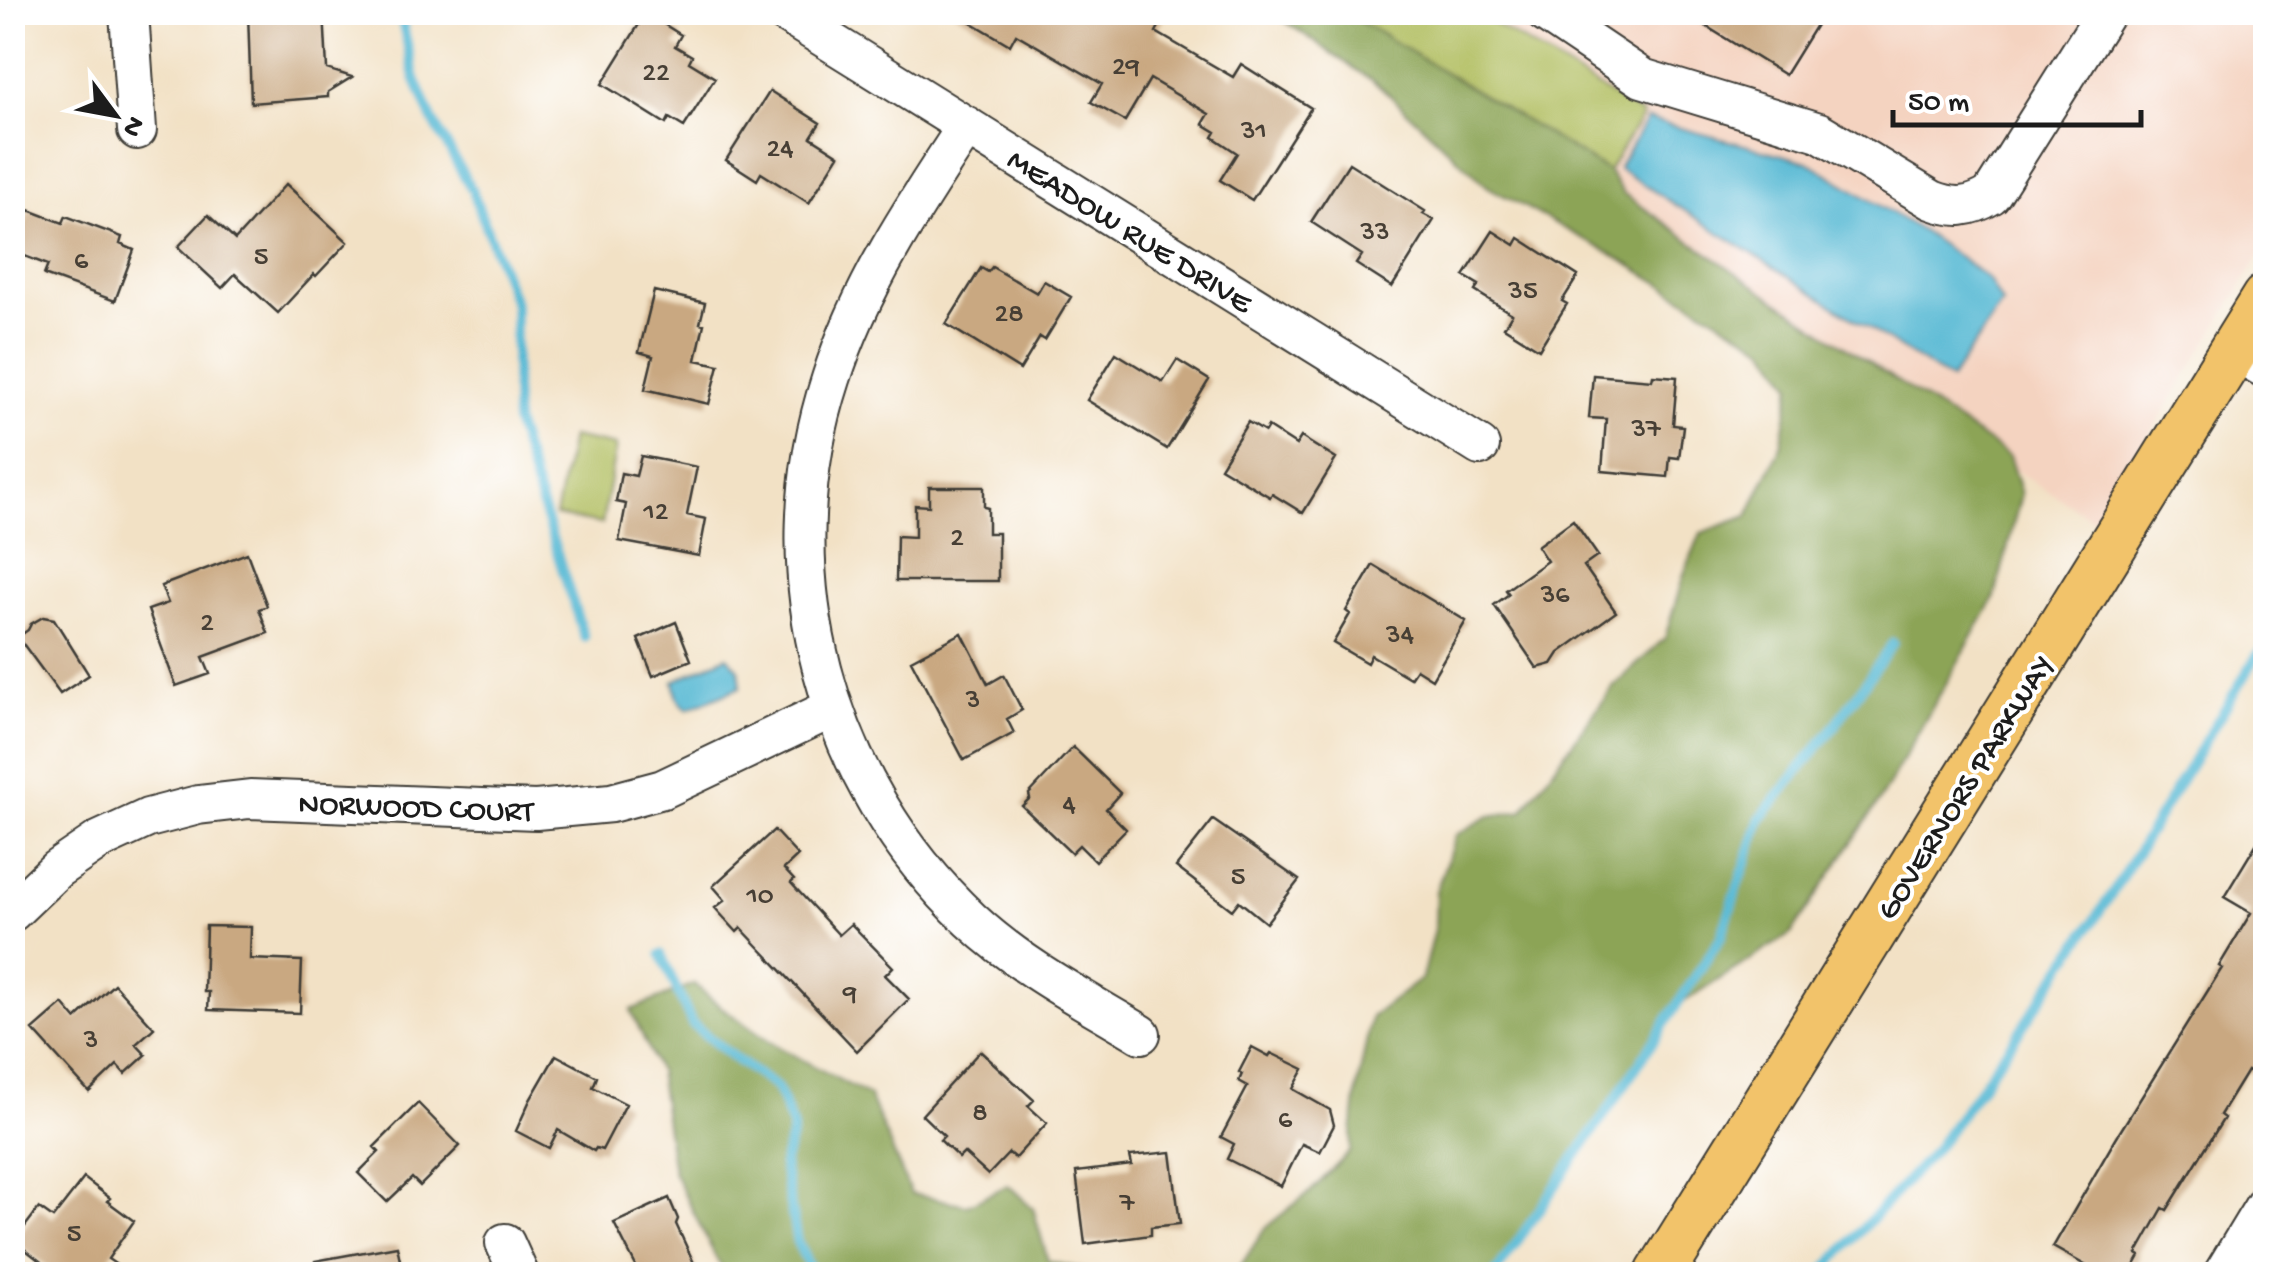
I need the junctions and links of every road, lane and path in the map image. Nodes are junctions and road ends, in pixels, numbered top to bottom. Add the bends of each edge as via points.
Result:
1 (129, 12) edge
2 (782, 12) edge
3 (1544, 12) edge
4 (2106, 12) edge
5 (967, 126) junction
6 (138, 130) dead end
7 (2266, 298) edge
8 (2250, 360) edge
9 (1480, 446) dead end
10 (833, 708) junction
11 (12, 912) edge
12 (1141, 1034) dead end
13 (2266, 1203) edge
14 (1660, 1274) edge
15 (2224, 1274) edge

1 - 6 street
2 - 5 street, MEADOW RUE DRIVE
3 - 4 street via 1642,78 1818,132 1932,200 1964,208 1992,195
5 - 9 street, MEADOW RUE DRIVE
5 - 10 street via 862,300 814,436 805,558
7 - 8 main road, GOVERNORS PARKWAY
8 - 14 main road, GOVERNORS PARKWAY
10 - 11 street, NORWOOD COURT via 663,790 612,803 536,810 250,799 198,805 98,841 57,868
10 - 12 street via 883,815 972,921 1023,963
13 - 15 street

